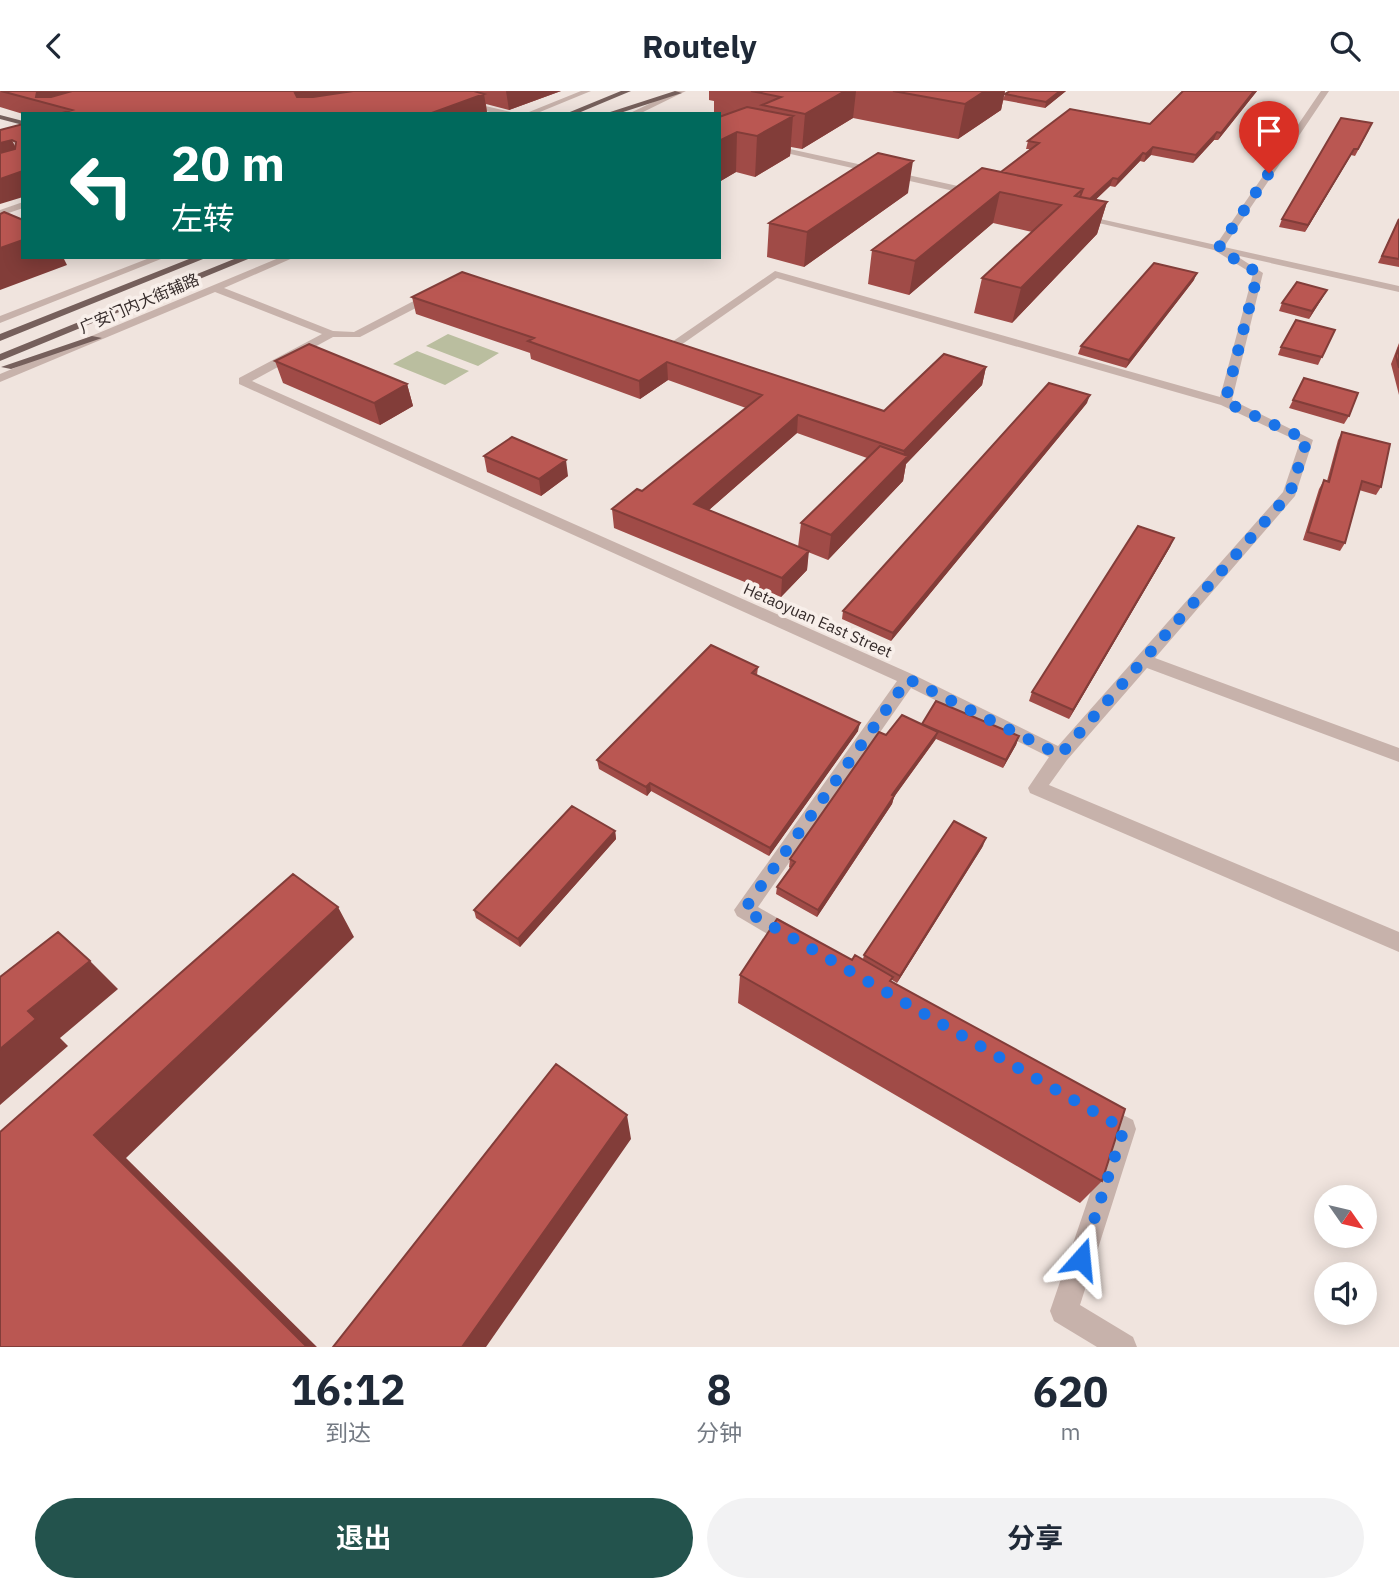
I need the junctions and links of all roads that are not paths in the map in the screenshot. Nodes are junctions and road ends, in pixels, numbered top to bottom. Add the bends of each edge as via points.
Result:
1 (587, 91) edge
2 (600, 91) edge
3 (627, 91) edge
4 (655, 91) edge
5 (1325, 91) edge
6 (680, 92) edge
7 (458, 101) edge
8 (500, 112) edge
9 (533, 112) edge
10 (570, 112) edge
11 (572, 112) edge
12 (605, 112) edge
13 (615, 112) edge
14 (636, 112) edge
15 (0, 117) edge
16 (21, 123) edge
17 (759, 144) edge
18 (986, 196) edge
19 (21, 206) edge
20 (0, 213) edge
21 (1066, 214) edge
22 (1218, 249) junction
23 (156, 259) edge
24 (199, 259) edge
25 (243, 259) edge
26 (285, 259) edge
27 (450, 287) edge
28 (215, 288) junction
29 (1399, 289) edge
30 (2, 318) edge
31 (331, 334) junction
32 (0, 338) edge
33 (96, 338) junction
34 (641, 341) edge
35 (0, 358) edge
36 (0, 369) edge
37 (0, 379) edge
38 (1225, 402) junction
39 (1142, 660) junction
40 (908, 679) junction
41 (1060, 755) junction
42 (1399, 755) edge
43 (1399, 942) edge
44 (815, 951) edge
45 (1076, 1102) edge
46 (1123, 1347) edge

1 - 9 street
2 - 10 main road
3 - 11 main road
4 - 12 main road
5 - 22 street
6 - 13 main road
6 - 14 street
7 - 8 street
15 - 16 main road
17 - 18 street
19 - 20 street
21 - 22 street
22 - 29 street
22 - 38 street via 1258,273
23 - 30 street, 广安门内大街辅路
24 - 32 main road
25 - 35 main road
26 - 28 street, 广安门内大街辅路
27 - 31 street via 356,335
28 - 31 street
28 - 33 street, 广安门内大街辅路
31 - 40 street, Hetaoyuan East Street via 243,381
33 - 36 main road
33 - 37 street, 广安门内大街辅路
34 - 38 street via 667,350 775,274
38 - 39 street via 1307,440 1290,493
39 - 41 street
39 - 42 street
40 - 41 street, Hetaoyuan East Street
40 - 44 street via 744,910
41 - 43 street via 1037,788
45 - 46 street via 1124,1129 1064,1311

